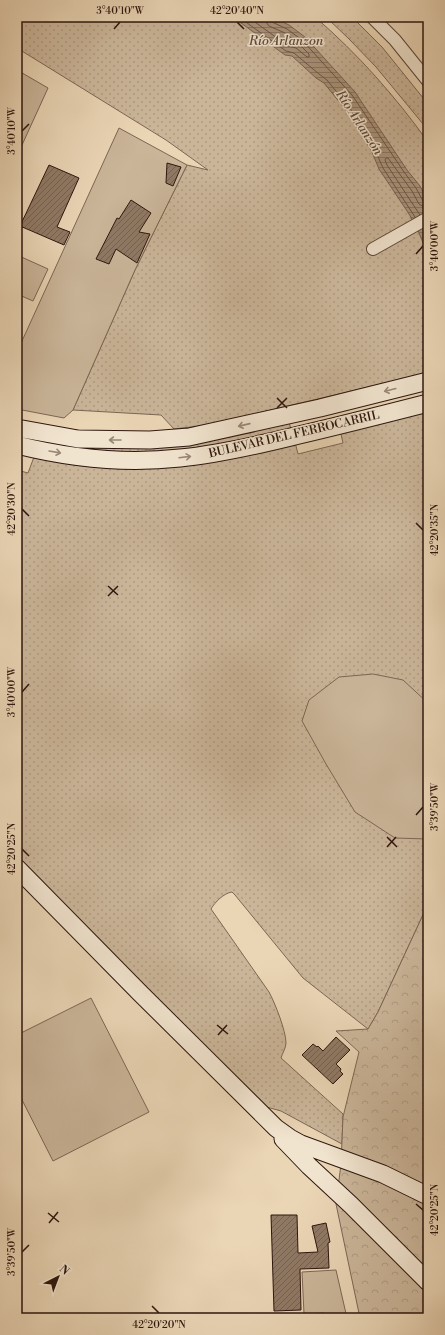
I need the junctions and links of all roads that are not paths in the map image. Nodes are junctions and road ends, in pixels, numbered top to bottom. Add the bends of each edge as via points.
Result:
1 (372, 17) edge
2 (428, 81) edge
3 (428, 218) edge
4 (373, 249) dead end
5 (428, 381) edge
6 (428, 403) edge
7 (17, 428) edge
8 (17, 445) edge
9 (17, 868) edge
10 (276, 1128) junction
11 (328, 1154) junction
12 (316, 1173) junction
13 (330, 1186) junction
14 (428, 1196) edge
15 (428, 1282) edge

1 - 2 street via 395,40
3 - 4 street
5 -> 7 main road, BULEVAR DEL FERROCARRIL via 189,437 150,440 78,439
8 -> 6 main road, BULEVAR DEL FERROCARRIL via 98,458 178,458 231,451
9 - 10 main road
10 - 11 main road via 290,1138
10 - 12 main road via 285,1142
11 - 12 main road via 318,1156 314,1167
11 - 13 main road
11 - 14 main road via 383,1174
12 - 13 main road
13 - 15 main road

